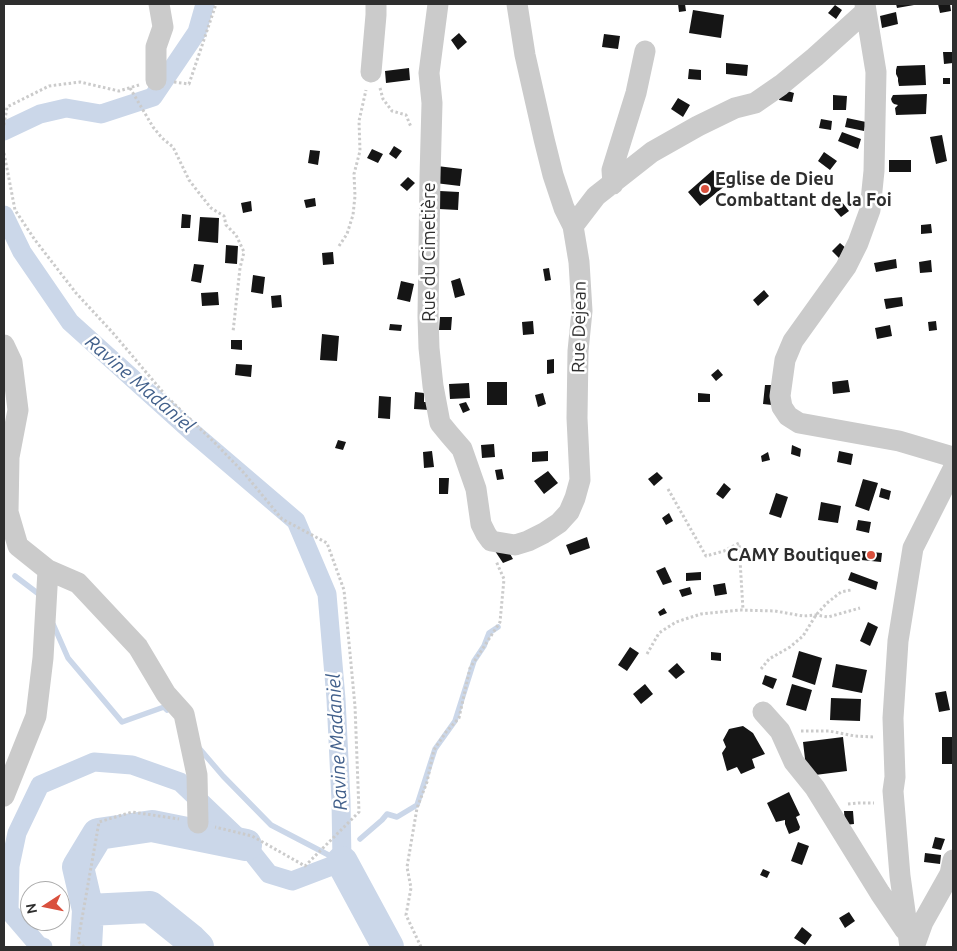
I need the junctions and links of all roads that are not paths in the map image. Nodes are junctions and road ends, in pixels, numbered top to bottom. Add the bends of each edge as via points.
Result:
1 (159, 4) edge
2 (376, 4) edge
3 (438, 4) edge
4 (517, 4) edge
5 (866, 8) edge
6 (645, 51) dead end
7 (371, 72) road end
8 (156, 80) road end
9 (613, 184) junction
10 (573, 226) junction
11 (4, 345) edge
12 (953, 458) edge
13 (953, 469) edge
14 (491, 542) joint
15 (48, 570) junction
16 (763, 712) dead end
17 (4, 796) edge
18 (198, 823) road end
19 (953, 860) edge
20 (910, 943) edge

1 - 8 street via 163,27 156,47
2 - 7 street
3 - 14 street, Rue du Cimetière via 429,73 432,103 429,348 440,423 462,449 476,489 481,524
4 - 10 street, Rue Dejean via 544,139 564,208
5 - 9 street via 816,57 781,85 755,102 735,108 652,152
5 - 12 street via 876,72 870,210 846,268 792,341 785,360 780,396 788,416 798,423 899,441
6 - 9 street via 636,93 612,170
9 - 10 street via 596,196
10 - 14 street, Rue Dejean via 582,311 577,418 580,480 569,512 559,523 528,541 514,545
11 - 15 street via 12,362 18,410 9,457 8,512 18,546
13 - 20 street via 913,548 898,641 893,791
15 - 17 street via 44,658 36,716
15 - 18 street via 78,583 138,647 166,694 184,714 197,775
16 - 20 street via 780,731 794,762 831,814
19 - 20 street via 950,874

